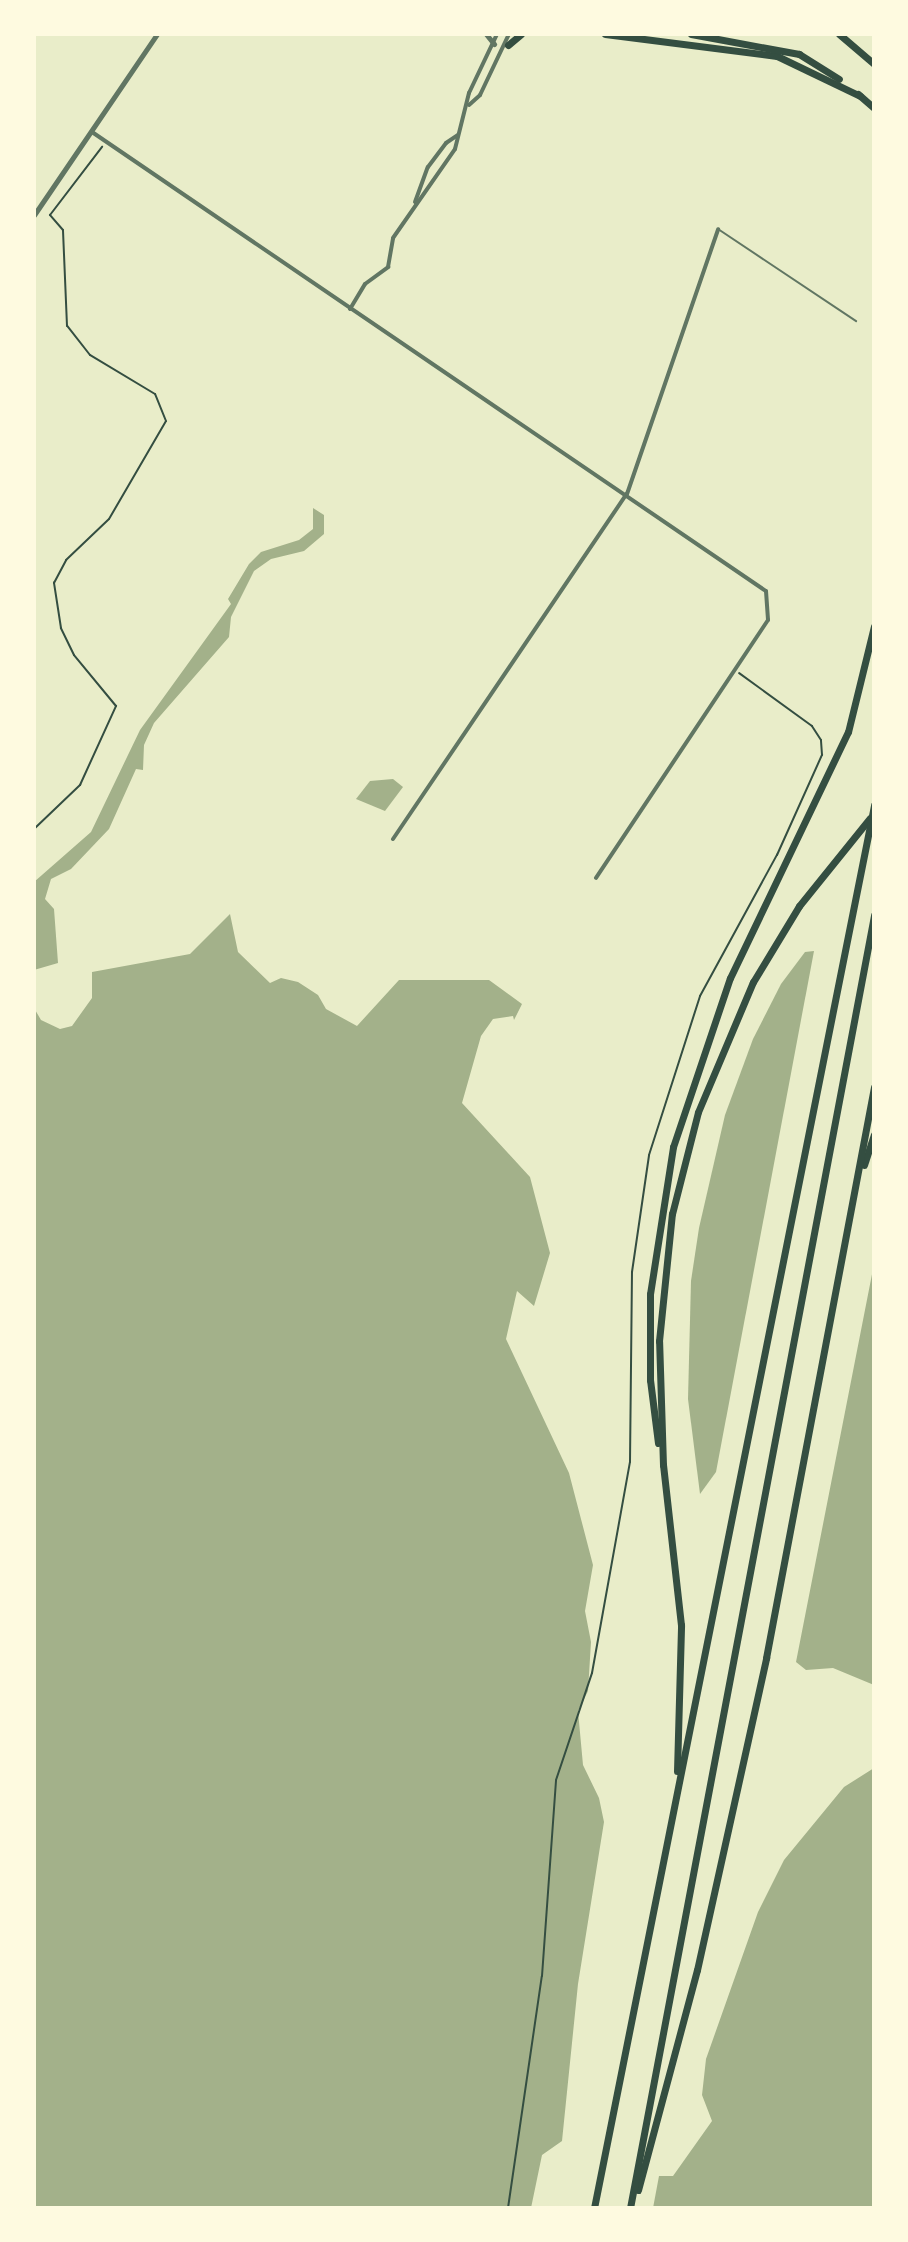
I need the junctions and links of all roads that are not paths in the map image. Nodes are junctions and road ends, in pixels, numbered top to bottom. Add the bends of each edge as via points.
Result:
1 (157, 34) edge
2 (486, 34) edge
3 (497, 34) edge
4 (509, 34) edge
5 (521, 34) edge
6 (605, 34) edge
7 (691, 34) edge
8 (839, 34) edge
9 (494, 44) junction
10 (508, 45) junction
11 (874, 64) edge
12 (860, 96) junction
13 (469, 105) junction
14 (874, 108) edge
15 (92, 132) junction
16 (458, 135) junction
17 (411, 210) junction
18 (34, 215) edge
19 (718, 229) joint
20 (350, 309) junction
21 (856, 321) dead end
22 (627, 494) junction
23 (874, 626) edge
24 (874, 805) edge
25 (874, 813) edge
26 (393, 839) dead end
27 (596, 878) dead end
28 (874, 915) edge
29 (874, 1087) edge
30 (874, 1135) edge
31 (856, 1190) junction
32 (663, 1465) junction
33 (670, 1824) junction
34 (594, 2208) edge
35 (632, 2208) edge

1 - 15 street
2 - 9 street
3 - 9 street
4 - 10 street
5 - 10 highway
6 - 12 highway via 777,56
7 - 12 highway via 799,54
8 - 11 highway
9 - 13 street via 471,88
10 - 13 street
12 - 14 highway
13 - 16 street
15 - 18 street
15 - 20 street
16 - 17 street via 455,149
16 - 17 street via 428,167
17 - 20 street via 393,238 388,267 365,284
19 - 21 lane
19 - 22 street
20 - 22 street
22 - 26 street
22 - 27 street via 762,585 770,599 768,620
23 - 32 highway via 848,732 720,1001 673,1147 650,1294 652,1408
24 - 33 highway
25 - 32 highway via 831,864 753,982 717,1060 688,1144 661,1299
28 - 35 highway
29 - 31 highway
30 - 31 highway
31 - 35 highway via 763,1673 697,1970
32 - 33 highway via 682,1666
33 - 34 highway

